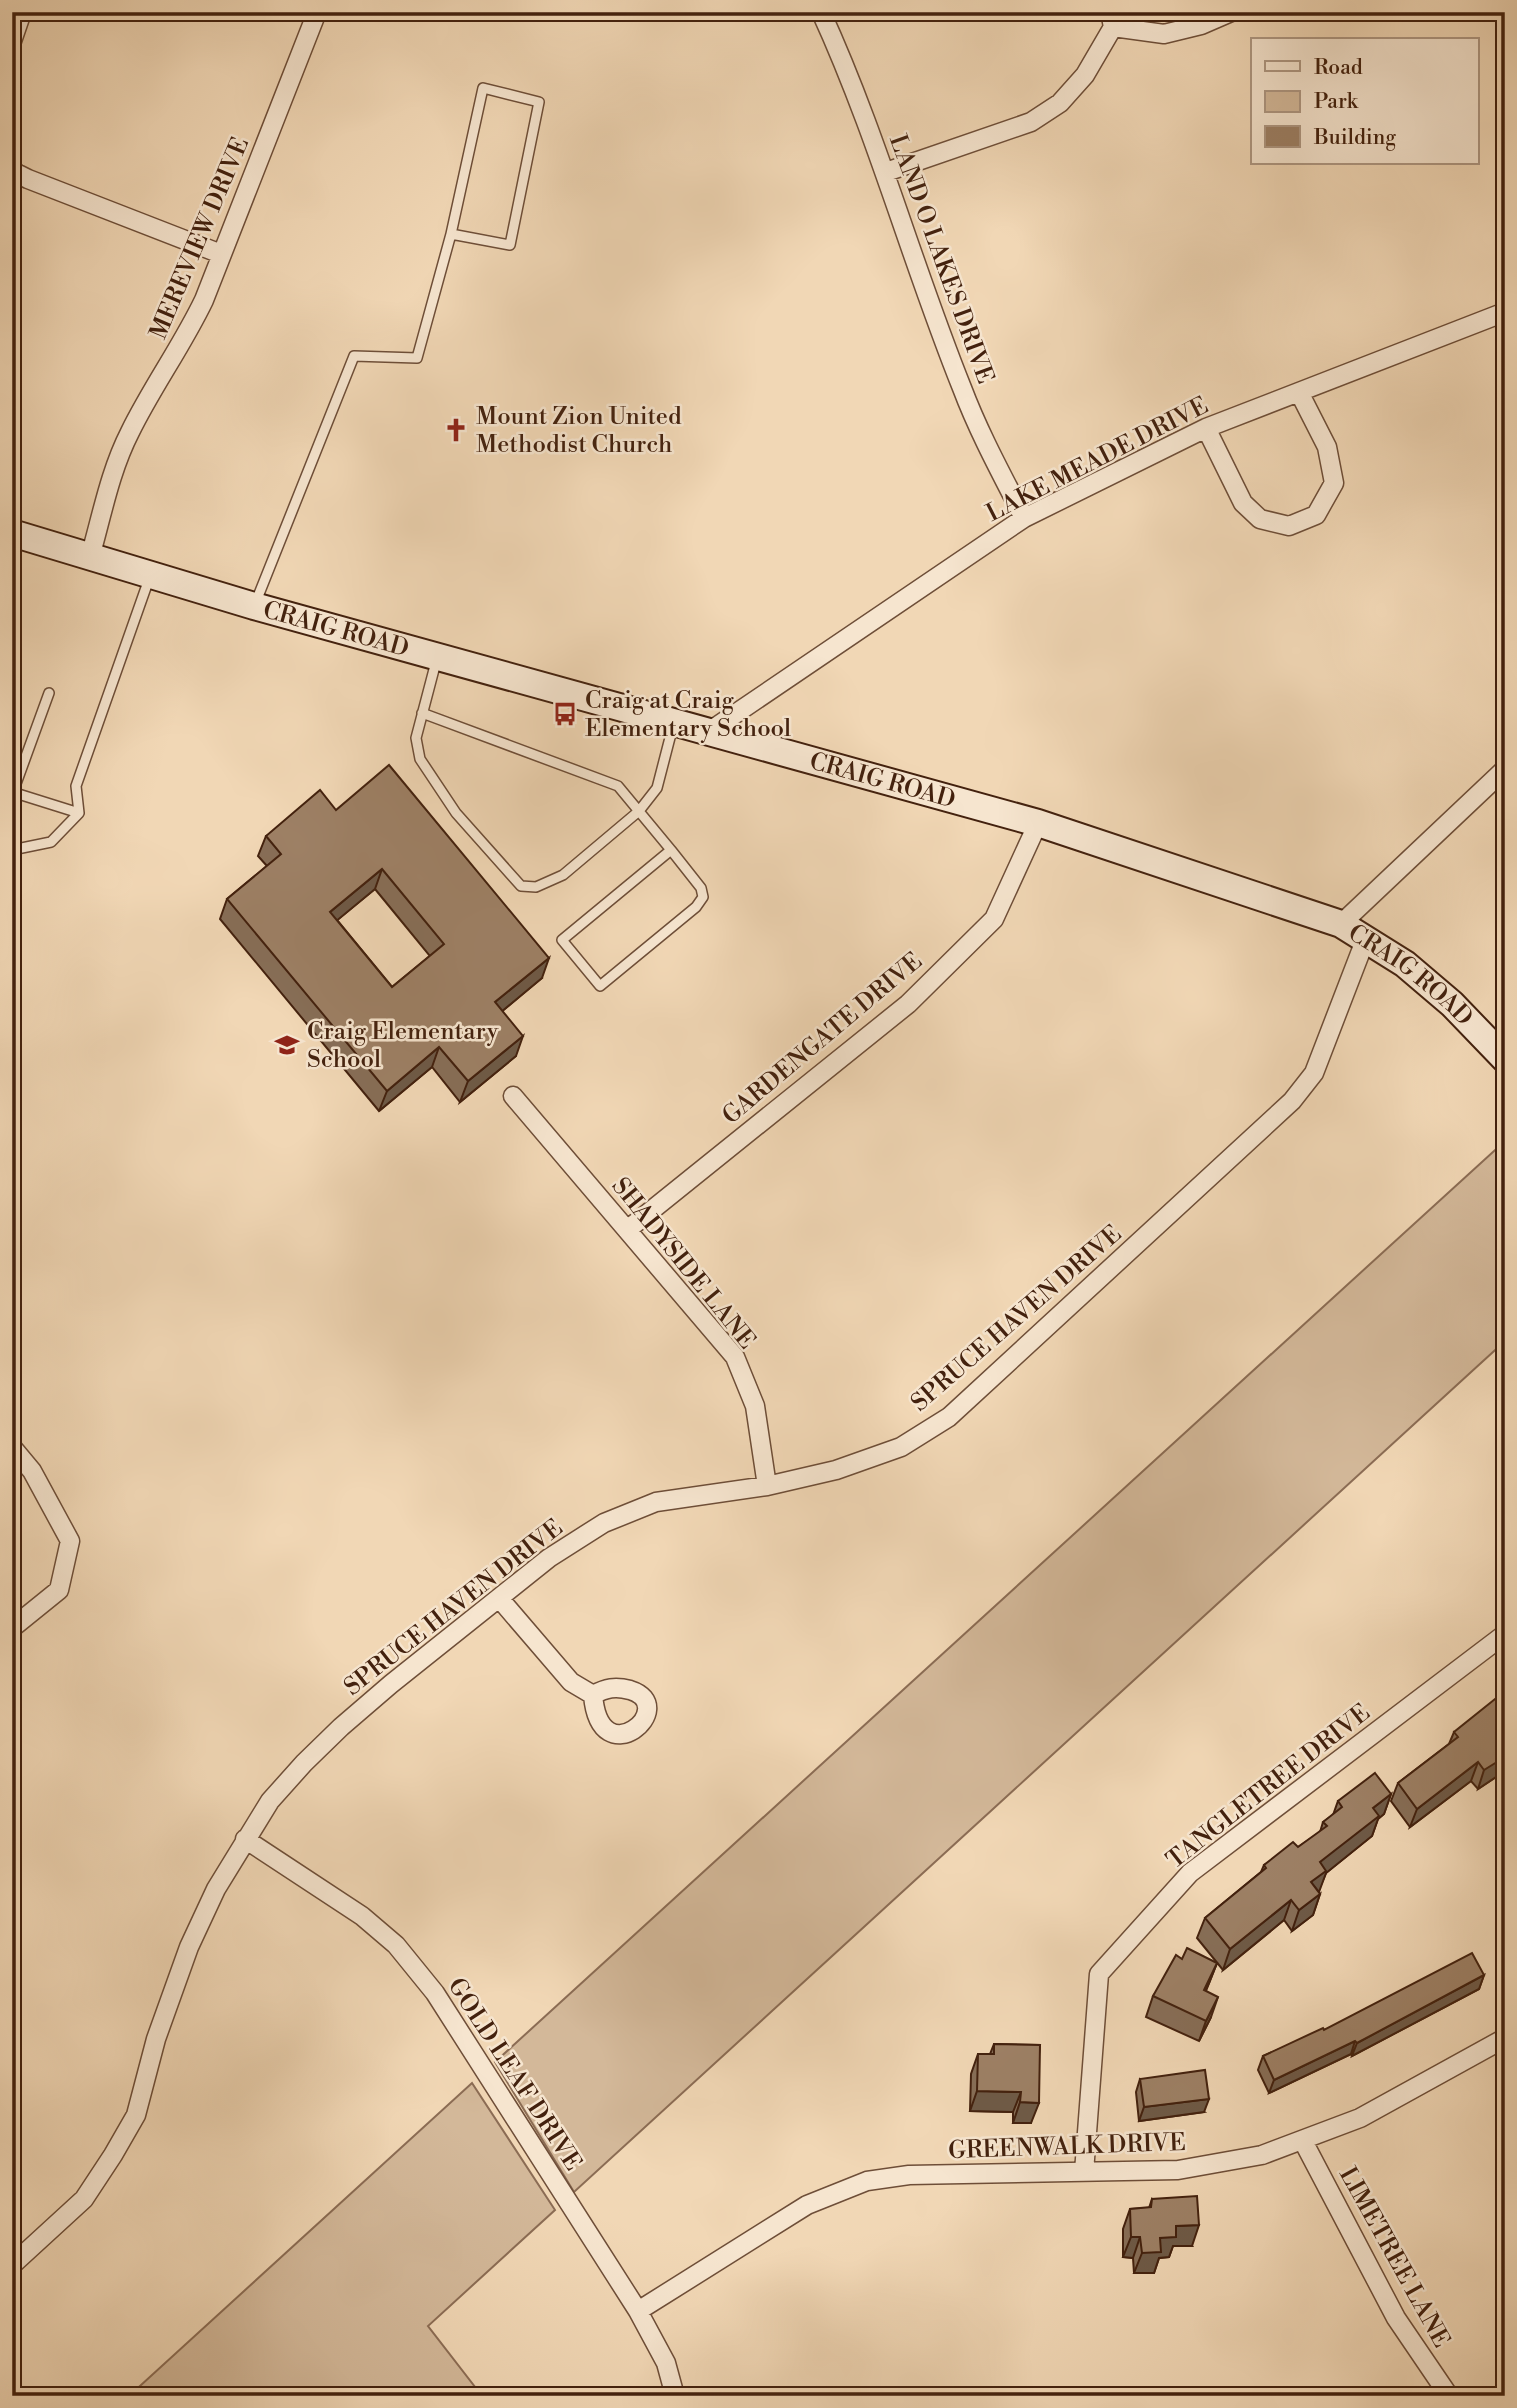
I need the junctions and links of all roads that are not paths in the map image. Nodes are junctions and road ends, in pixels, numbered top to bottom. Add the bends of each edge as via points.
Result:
1 (22, 12) edge
2 (317, 12) edge
3 (821, 12) edge
4 (1231, 12) edge
5 (1111, 20) edge
6 (12, 41) edge
7 (13, 171) edge
8 (886, 172) junction
9 (451, 234) junction
10 (222, 254) junction
11 (1505, 312) edge
12 (1299, 392) junction
13 (1206, 428) junction
14 (1024, 518) junction
15 (12, 533) edge
16 (90, 557) junction
17 (151, 574) junction
18 (254, 606) junction
19 (438, 656) junction
20 (49, 693) dead end
21 (422, 713) junction
22 (674, 721) junction
23 (707, 733) junction
24 (1505, 769) edge
25 (12, 792) edge
26 (639, 811) junction
27 (79, 813) junction
28 (1038, 823) junction
29 (12, 850) edge
30 (671, 850) junction
31 (1341, 924) junction
32 (1366, 938) junction
33 (1505, 1059) edge
34 (513, 1096) dead end
35 (627, 1230) junction
36 (12, 1447) edge
37 (767, 1486) junction
38 (499, 1598) junction
39 (12, 1628) edge
40 (1505, 1634) edge
41 (593, 1695) dead end
42 (245, 1839) junction
43 (1505, 2038) edge
44 (1303, 2141) junction
45 (1084, 2172) junction
46 (12, 2265) edge
47 (638, 2311) junction
48 (675, 2396) edge
49 (1449, 2396) edge

1 - 6 street
2 - 10 street, MEREVIEW DRIVE
3 - 8 street, LAND O LAKES DRIVE
4 - 5 street via 1164,34
5 - 8 street via 1085,75 1060,103 1031,122
7 - 10 street
8 - 14 street, LAND O LAKES DRIVE via 962,389
9 - 9 lane via 510,245 540,102 483,88
9 - 18 lane via 417,358 354,356
10 - 16 street, MEREVIEW DRIVE via 187,337 130,433
11 - 12 street, LAKE MEADE DRIVE
12 - 13 street, LAKE MEADE DRIVE
12 - 13 street via 1327,447 1334,482 1317,515 1289,526 1261,519 1243,503
13 - 14 street, LAKE MEADE DRIVE
14 - 23 street, LAKE MEADE DRIVE
15 - 16 main road, CRAIG ROAD
16 - 17 main road, CRAIG ROAD
17 - 18 main road, CRAIG ROAD
17 - 27 lane via 76,786
18 - 19 main road, CRAIG ROAD
19 - 21 lane
19 - 22 main road, CRAIG ROAD
20 - 25 lane
21 - 26 lane via 618,786
21 - 26 lane via 415,738 420,759 456,813 521,886 536,887 564,875
22 - 23 main road, CRAIG ROAD
22 - 26 lane via 657,788
23 - 28 main road, CRAIG ROAD
24 - 31 street
25 - 27 lane
26 - 30 lane
27 - 29 lane via 51,842
28 - 31 main road, CRAIG ROAD
28 - 35 street, GARDENGATE DRIVE via 994,919 975,938 908,1004
30 - 30 lane via 562,940 600,986 703,897
31 - 32 main road, CRAIG ROAD
32 - 33 main road, CRAIG ROAD via 1452,1004
32 - 37 street, SPRUCE HAVEN DRIVE via 1314,1073 1292,1101 949,1417 901,1447 836,1470
34 - 35 street, SHADYSIDE LANE
35 - 37 street, SHADYSIDE LANE via 735,1357 755,1406
36 - 39 street via 32,1471 70,1541 58,1590
37 - 38 street, SPRUCE HAVEN DRIVE via 656,1502 604,1523
38 - 41 street via 571,1682
38 - 42 street, SPRUCE HAVEN DRIVE via 341,1727 270,1801
40 - 45 street, TANGLETREE DRIVE via 1190,1873 1099,1974
42 - 46 street, SPRUCE HAVEN DRIVE via 189,1947 156,2039 136,2115 83,2199
42 - 47 street, GOLD LEAF DRIVE via 362,1916 396,1945 435,1993
43 - 44 street, GREENWALK DRIVE via 1360,2118
44 - 45 street, GREENWALK DRIVE via 1262,2155 1178,2170
44 - 49 street, LIMETREE LANE via 1396,2318
45 - 47 street, GREENWALK DRIVE via 909,2175 867,2181 807,2205
47 - 48 street, GOLD LEAF DRIVE via 666,2363

